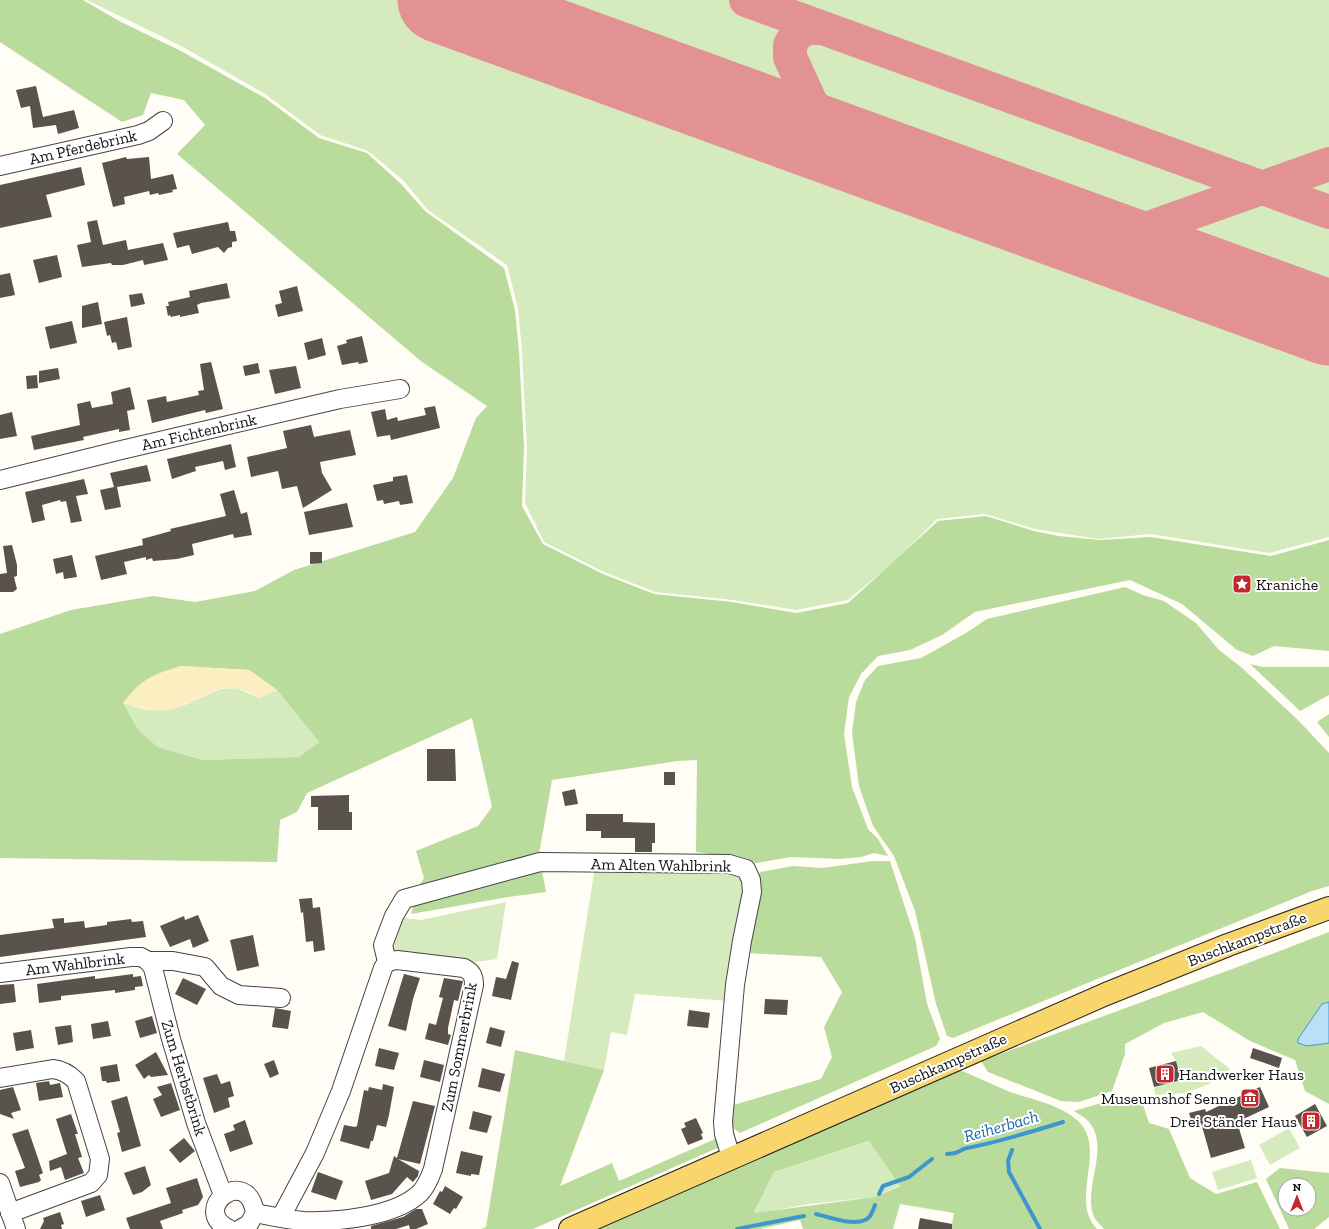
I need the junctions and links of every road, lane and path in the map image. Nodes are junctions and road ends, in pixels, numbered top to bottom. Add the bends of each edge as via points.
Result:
1 (163, 121) dead end
2 (0, 166) edge
3 (400, 389) dead end
4 (0, 480) edge
5 (1329, 908) edge
6 (148, 961) junction
7 (387, 962) junction
8 (0, 973) edge
9 (281, 998) dead end
10 (0, 1078) edge
11 (730, 1157) junction
12 (0, 1183) edge
13 (223, 1195) junction
14 (255, 1213) junction
15 (281, 1217) junction
16 (13, 1221) edge
17 (222, 1228) edge
18 (240, 1229) edge
19 (570, 1229) edge

1 - 2 street, Am Pferdebrink via 138,135
3 - 4 street, Am Fichtenbrink via 332,400
5 - 11 main road, Buschkampstraße via 1106,994
6 - 8 street, Am Wahlbrink via 131,957
6 - 9 street, Am Wahlbrink via 173,961 205,967 221,986 239,995
6 - 13 street, Zum Herbstbrink via 153,968 170,1039 196,1123
7 - 11 street, Am Alten Wahlbrink via 383,945 394,916 404,899 540,862 729,864 746,869 751,880 752,892 735,985 723,1122
7 - 15 street via 341,1091 315,1153
7 - 15 street, Zum Sommerbrink via 397,960 464,968 471,971 474,977 431,1175 420,1192 409,1201 374,1214 325,1221 302,1221
10 - 16 street via 53,1069 69,1074 76,1081 100,1159 98,1175 91,1183
11 - 19 main road, Buschkampstraße
12 - 16 street
13 - 14 street via 234,1191 247,1194
13 - 17 street via 215,1209
14 - 15 street, Zum Sommerbrink
14 - 18 street via 249,1224

